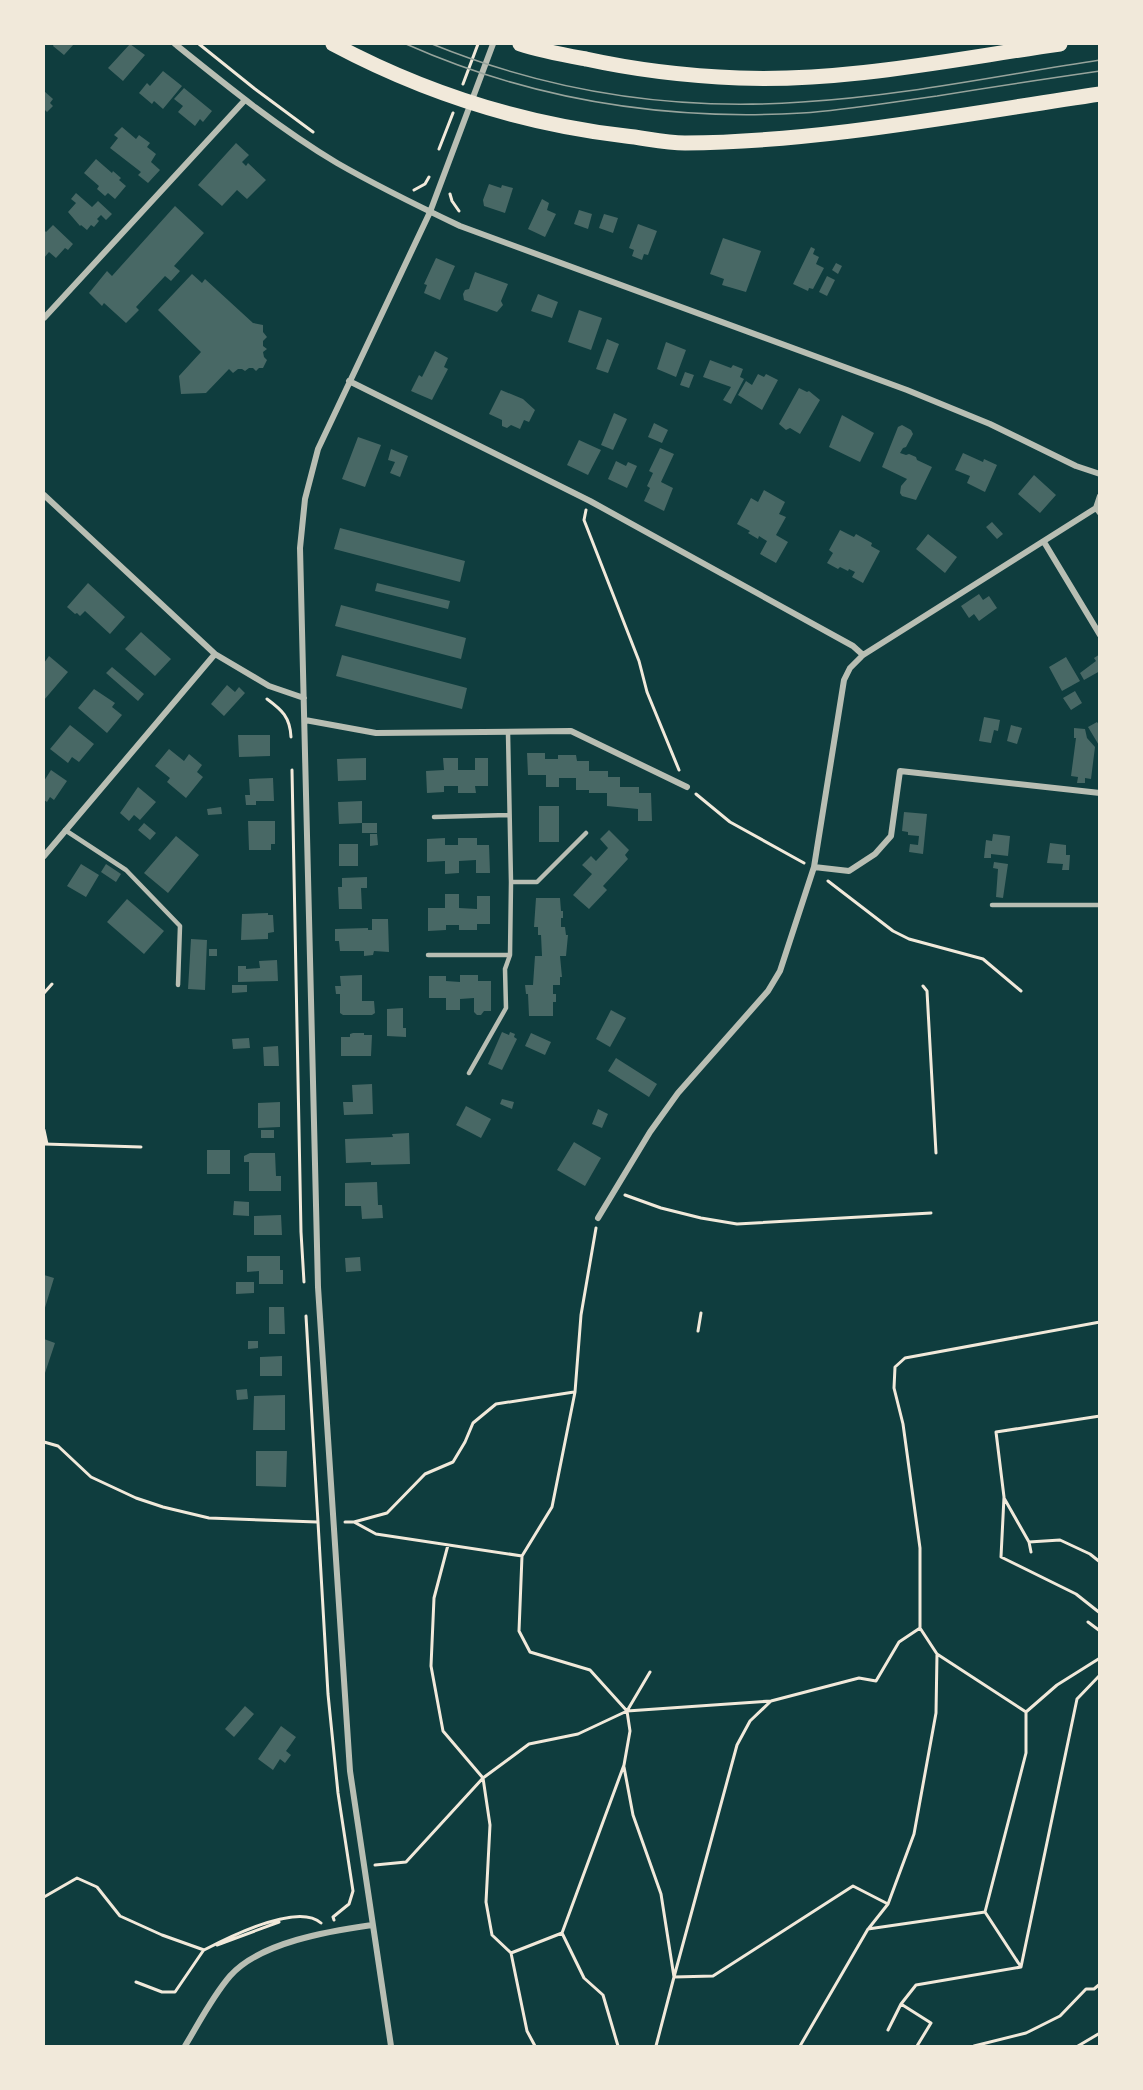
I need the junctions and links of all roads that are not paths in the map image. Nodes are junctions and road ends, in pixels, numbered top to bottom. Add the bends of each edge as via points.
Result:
1 (175, 44) edge
2 (333, 44) edge
3 (493, 44) edge
4 (520, 44) edge
5 (1060, 44) edge
6 (1100, 94) edge
7 (245, 100) junction
8 (430, 212) junction
9 (44, 318) edge
10 (349, 381) junction
11 (1100, 474) edge
12 (44, 495) edge
13 (1100, 496) edge
14 (1098, 511) edge
15 (1044, 542) junction
16 (1100, 635) edge
17 (215, 654) junction
18 (863, 655) junction
19 (304, 698) junction
20 (305, 720) junction
21 (508, 733) junction
22 (687, 787) road end
23 (1100, 793) edge
24 (508, 815) junction
25 (434, 817) dead end
26 (65, 830) junction
27 (586, 833) dead end
28 (44, 856) edge
29 (813, 869) junction
30 (511, 882) junction
31 (1100, 905) edge
32 (992, 906) dead end
33 (428, 955) dead end
34 (510, 955) junction
35 (178, 985) dead end
36 (469, 1073) dead end
37 (598, 1218) road end
38 (372, 1925) junction
39 (185, 2046) edge
40 (391, 2046) edge

1 - 7 street
2 - 6 main road via 424,87 497,112 582,131 683,143 814,135
3 - 8 street
4 - 5 main road via 610,65 741,78 868,71
7 - 8 street via 336,162
7 - 9 street
8 - 10 street
8 - 11 street via 907,390
10 - 18 street via 590,501
10 - 19 street via 318,449 305,499 300,548
12 - 17 street
13 - 14 street
14 - 15 street
15 - 16 street
15 - 18 street
17 - 19 street via 269,686
17 - 26 street
18 - 29 street via 844,681
19 - 20 street
20 - 21 street via 376,733
20 - 38 street via 318,1287 350,1771
21 - 22 street via 571,731
21 - 24 lane
23 - 29 street via 900,771 891,836 875,854 849,871
24 - 25 lane
24 - 30 lane
26 - 28 street
26 - 35 lane via 126,870 180,926
27 - 30 lane via 537,882
29 - 37 street via 780,971 768,991 678,1093
30 - 34 lane
31 - 32 lane
33 - 34 lane
34 - 36 lane via 505,969 506,1008
38 - 39 street via 325,1932 283,1944 254,1958 232,1975
38 - 40 street

